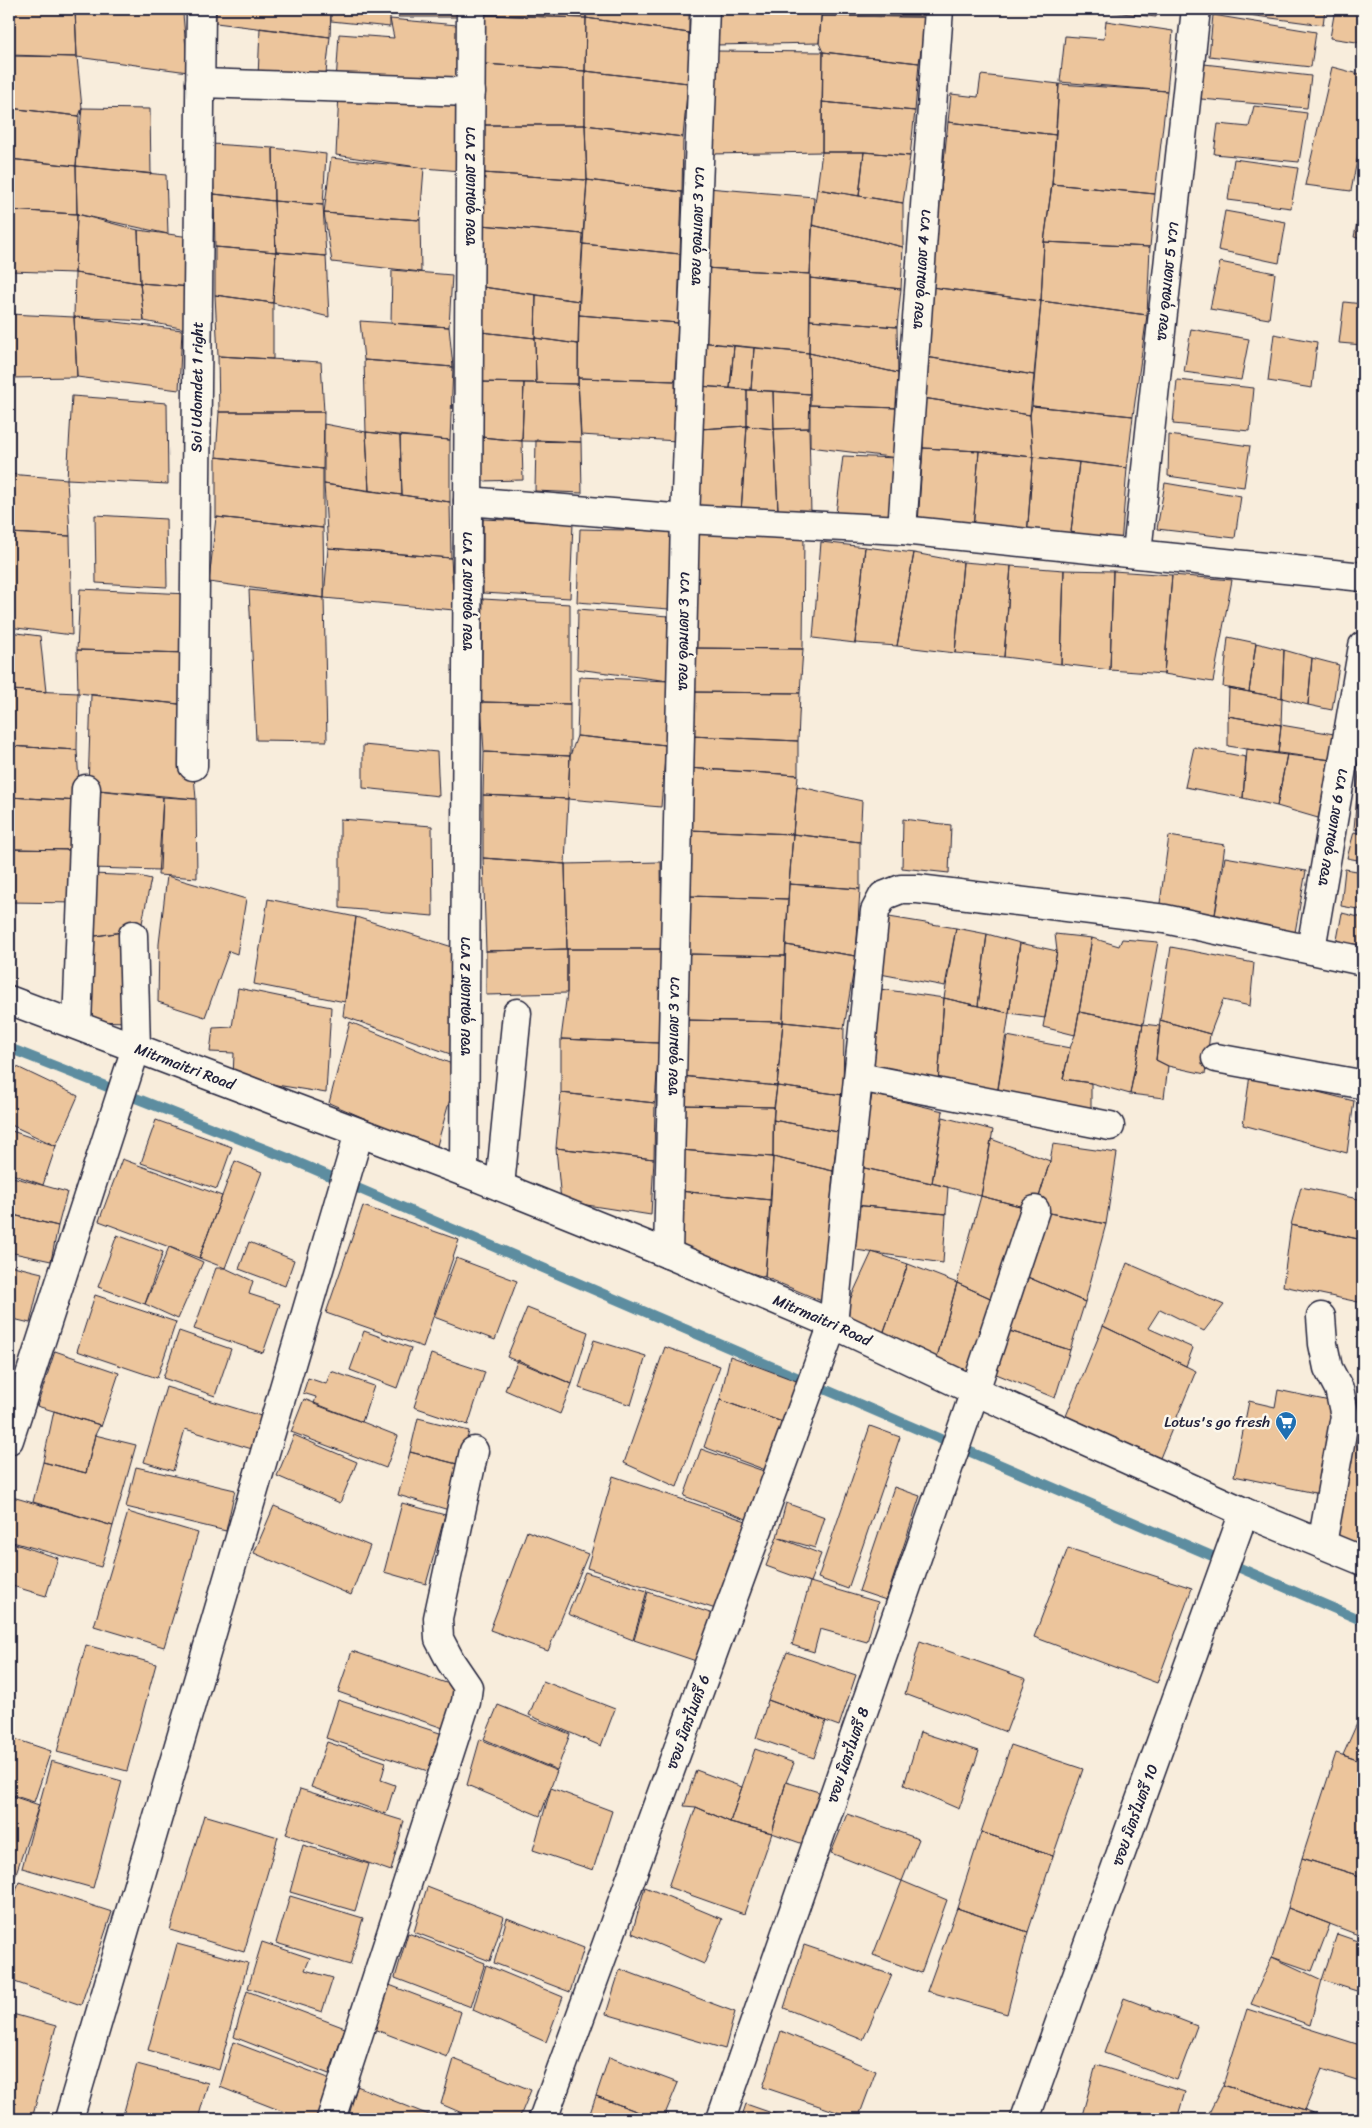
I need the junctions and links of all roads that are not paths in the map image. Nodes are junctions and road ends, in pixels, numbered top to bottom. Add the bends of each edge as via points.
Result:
1 (201, 9) edge
2 (471, 9) edge
3 (705, 9) edge
4 (939, 9) edge
5 (1196, 9) edge
6 (200, 84) junction
7 (471, 92) junction
8 (468, 501) junction
9 (685, 519) junction
10 (902, 530) junction
11 (1137, 552) junction
12 (1363, 577) edge
13 (1363, 646) edge
14 (193, 766) dead end
15 (86, 789) dead end
16 (133, 935) dead end
17 (1312, 949) junction
18 (1363, 961) edge
19 (9, 1000) edge
20 (517, 1013) dead end
21 (76, 1026) junction
22 (136, 1048) junction
23 (1216, 1058) dead end
24 (859, 1077) junction
25 (1363, 1083) edge
26 (1110, 1126) dead end
27 (359, 1133) junction
28 (464, 1172) junction
29 (500, 1186) junction
30 (1035, 1210) dead end
31 (668, 1254) junction
32 (1320, 1317) dead end
33 (833, 1324) junction
34 (974, 1391) junction
35 (9, 1440) edge
36 (474, 1451) dead end
37 (1244, 1512) junction
38 (1322, 1544) junction
39 (1363, 1561) edge
40 (69, 2119) edge
41 (331, 2119) edge
42 (542, 2119) edge
43 (721, 2119) edge
44 (1025, 2119) edge

1 - 6 street, Soi Udomdet 1 right
2 - 7 street, ซอย อุดมเดช 2 ขวา
3 - 9 street, ซอย อุดมเดช 3 ขวา
4 - 10 street, ซอย อุดมเดช 4 ขวา
5 - 11 street, ซอย อุดมเดช 5 ขวา
6 - 7 street
6 - 14 street, Soi Udomdet 1 right
7 - 8 street, ซอย อุดมเดช 2 ขวา
8 - 9 street
8 - 28 street, ซอย อุดมเดช 2 ขวา
9 - 10 street
9 - 31 street, ซอย อุดมเดช 3 ขวา
10 - 11 street
11 - 12 street
13 - 17 street, ซอย อุดมเดช 6 ขวา
15 - 21 street
16 - 22 street
17 - 18 street, ซอย มิตรไมตรี 6
17 - 24 street, ซอย มิตรไมตรี 6 via 1165,919 901,889 884,896 875,911
19 - 21 street, Mitrmaitri Road
20 - 29 street
21 - 22 street, Mitrmaitri Road
22 - 27 street, Mitrmaitri Road
22 - 35 street
23 - 25 street
24 - 26 street
24 - 33 street, ซอย มิตรไมตรี 6
27 - 28 street, Mitrmaitri Road
27 - 40 street
28 - 29 street, Mitrmaitri Road
29 - 31 street, Mitrmaitri Road
30 - 34 street, ซอย มิตรไมตรี 8
31 - 33 street, Mitrmaitri Road
32 - 38 street via 1328,1368 1339,1389 1344,1416
33 - 34 street, Mitrmaitri Road
33 - 42 street, ซอย มิตรไมตรี 6
34 - 37 street, Mitrmaitri Road
34 - 43 street, ซอย มิตรไมตรี 8
36 - 41 street via 438,1618 439,1640 468,1687 466,1702
37 - 38 street, Mitrmaitri Road
37 - 44 street, ซอย มิตรไมตรี 10
38 - 39 street, Mitrmaitri Road

